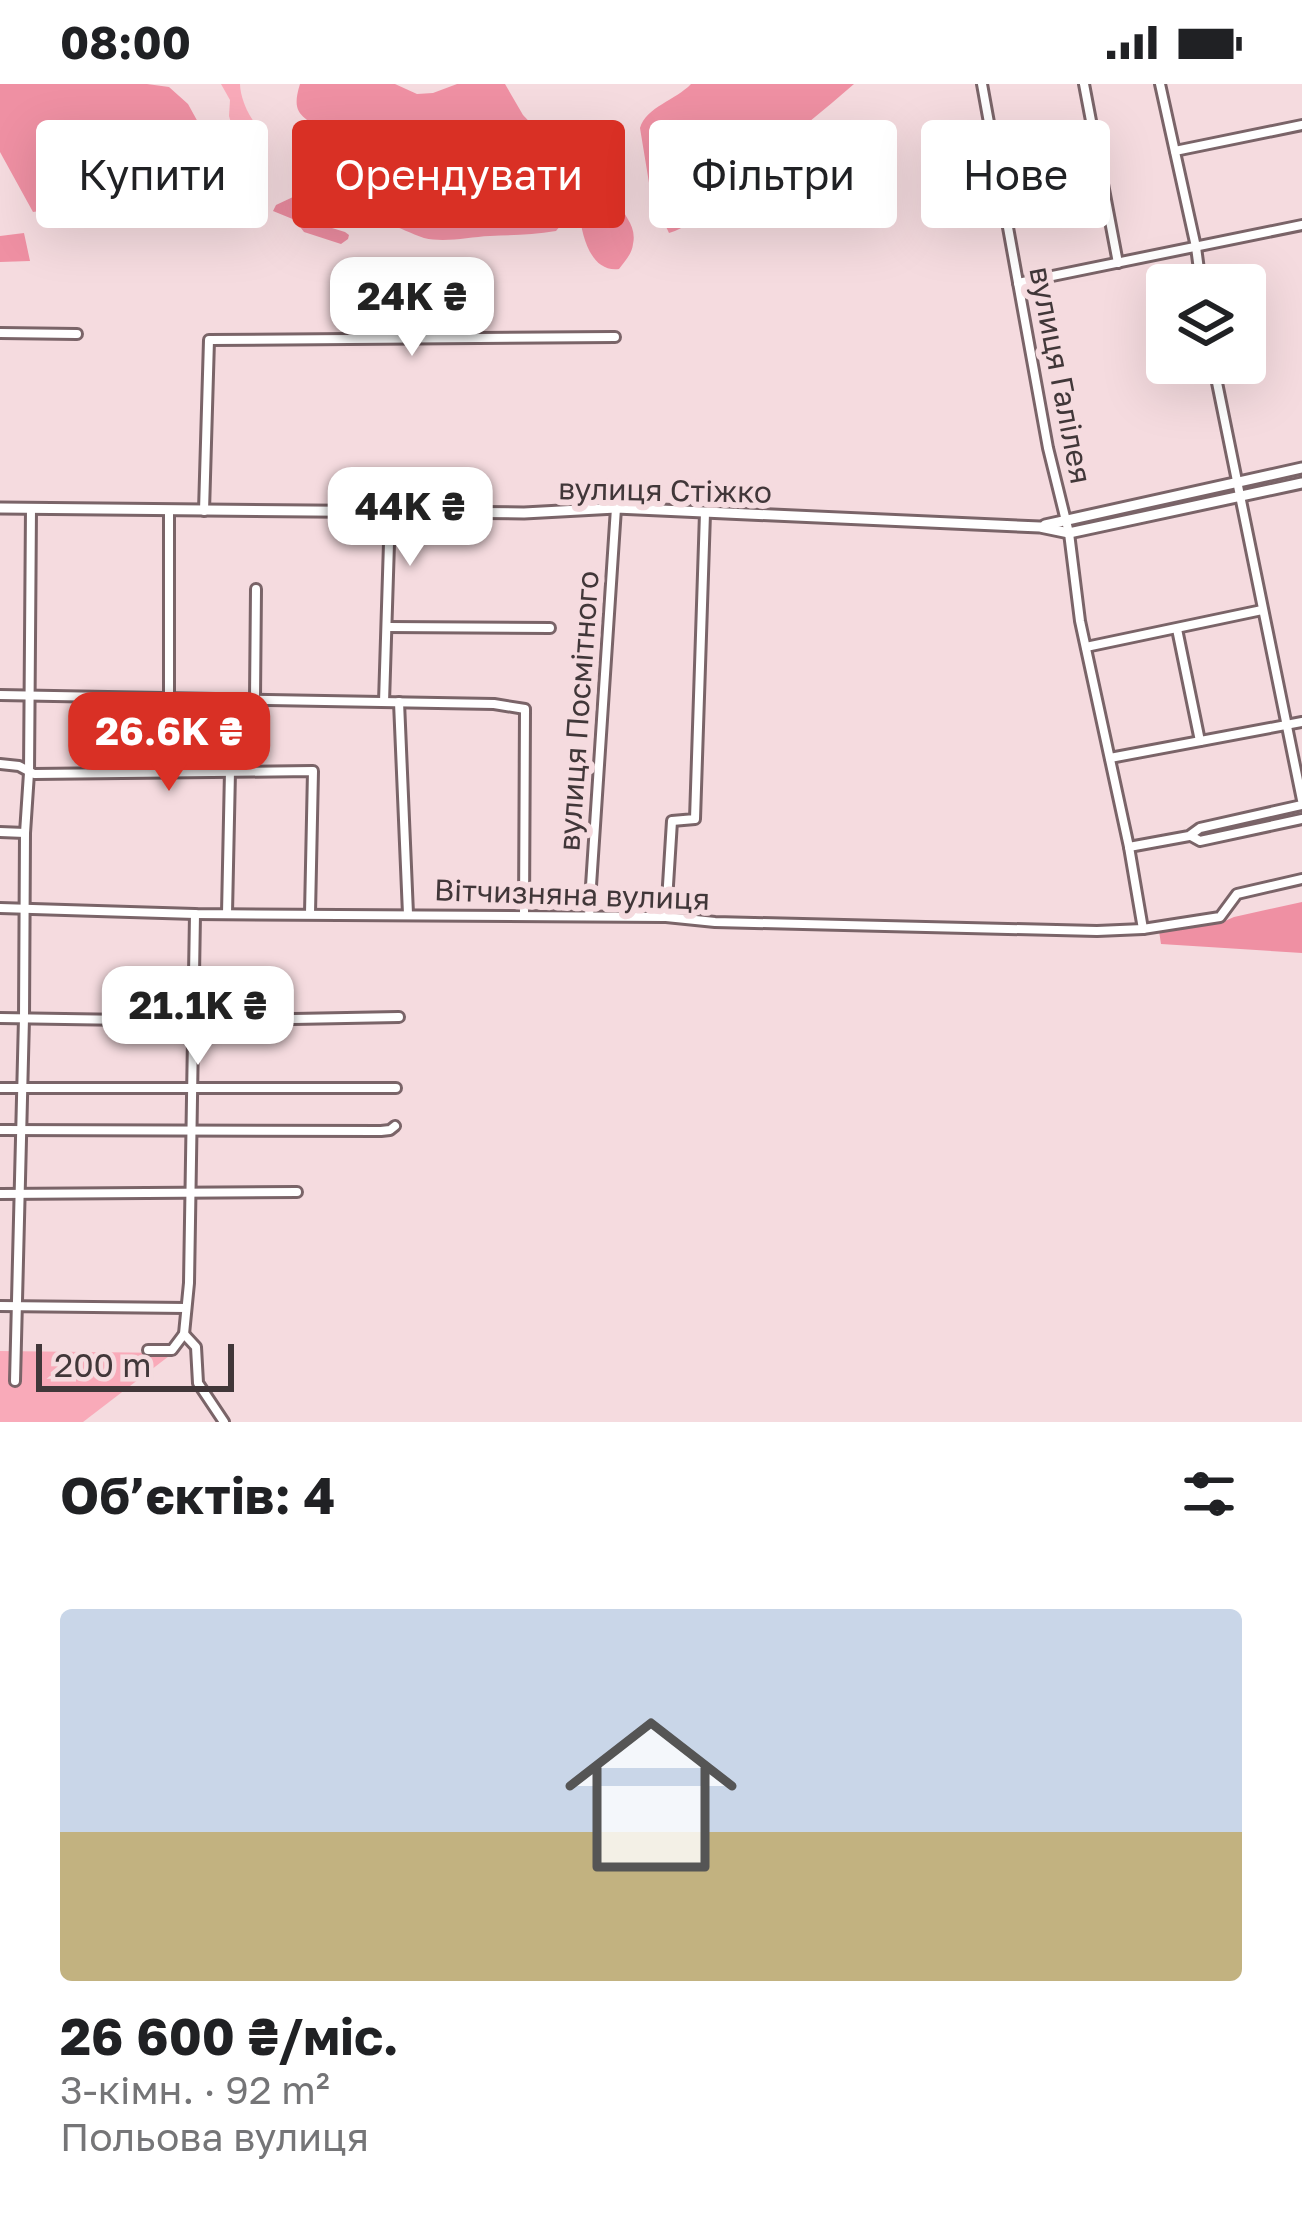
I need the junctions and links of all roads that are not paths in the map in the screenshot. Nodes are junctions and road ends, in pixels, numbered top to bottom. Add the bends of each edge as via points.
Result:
1 (982, 84) edge
2 (1084, 84) edge
3 (1160, 84) edge
4 (1302, 125) edge
5 (1175, 152) junction
6 (1302, 225) edge
7 (1196, 247) junction
8 (1118, 263) junction
9 (1198, 264) edge
10 (1018, 283) junction
11 (0, 334) edge
12 (77, 334) dead end
13 (615, 337) dead end
14 (1217, 384) edge
15 (1302, 468) edge
16 (1236, 482) junction
17 (1302, 483) edge
18 (1239, 497) junction
19 (0, 508) edge
20 (31, 508) junction
21 (616, 508) junction
22 (390, 510) junction
23 (170, 511) junction
24 (204, 511) junction
25 (705, 513) junction
26 (1066, 520) junction
27 (1040, 526) junction
28 (1069, 533) junction
29 (256, 589) dead end
30 (1262, 610) junction
31 (387, 626) junction
32 (550, 628) dead end
33 (1177, 629) junction
34 (1086, 647) junction
35 (0, 694) edge
36 (28, 695) junction
37 (169, 698) junction
38 (255, 698) junction
39 (385, 702) junction
40 (399, 702) junction
41 (1302, 722) edge
42 (1285, 725) junction
43 (1200, 741) junction
44 (1110, 758) junction
45 (0, 764) edge
46 (230, 771) junction
47 (29, 773) junction
48 (1302, 803) edge
49 (1302, 819) edge
50 (0, 832) edge
51 (25, 832) junction
52 (1189, 836) junction
53 (1130, 847) junction
54 (1302, 879) edge
55 (0, 908) edge
56 (23, 909) junction
57 (227, 913) junction
58 (310, 913) junction
59 (195, 914) junction
60 (408, 914) junction
61 (524, 915) junction
62 (589, 916) junction
63 (666, 917) junction
64 (1143, 929) junction
65 (399, 1017) dead end
66 (0, 1018) edge
67 (24, 1018) junction
68 (193, 1021) junction
69 (0, 1088) edge
70 (22, 1088) junction
71 (396, 1088) dead end
72 (192, 1089) junction
73 (395, 1126) dead end
74 (0, 1130) edge
75 (21, 1130) junction
76 (191, 1131) junction
77 (191, 1192) junction
78 (297, 1192) dead end
79 (0, 1194) edge
80 (20, 1194) junction
81 (0, 1306) edge
82 (17, 1306) junction
83 (187, 1308) junction
84 (184, 1334) junction
85 (148, 1350) dead end
86 (15, 1382) dead end
87 (224, 1422) edge

1 - 10 street, вулиця Галілея
2 - 8 street
3 - 5 street
4 - 5 street
5 - 7 street
6 - 7 street
7 - 8 street
7 - 9 street
8 - 10 street
10 - 26 street, вулиця Галілея
11 - 12 street
13 - 24 street via 209,340
14 - 16 street
15 - 16 street, вулиця Стіжко
16 - 18 street
16 - 26 street, вулиця Стіжко
17 - 18 street, вулиця Стіжко
18 - 28 street, вулиця Стіжко
18 - 30 street
19 - 20 street, вулиця Стіжко
20 - 23 street, вулиця Стіжко
20 - 36 street
21 - 22 street, вулиця Стіжко
21 - 25 street, вулиця Стіжко
21 - 62 street, вулиця Посмітного
22 - 24 street, вулиця Стіжко
22 - 31 street
23 - 24 street, вулиця Стіжко
23 - 37 street
25 - 27 street, вулиця Стіжко
25 - 63 street via 695,819 672,821
26 - 27 street, вулиця Стіжко
26 - 28 street, вулиця Галілея
27 - 28 street, вулиця Стіжко
28 - 34 street, вулиця Галілея
29 - 38 street
30 - 33 street
30 - 42 street
31 - 32 street
31 - 39 street
33 - 34 street
33 - 43 street
34 - 44 street, вулиця Галілея
35 - 36 street
36 - 37 street
36 - 47 street
37 - 38 street
38 - 39 street
39 - 40 street
40 - 60 street
40 - 61 street via 525,709
41 - 42 street
42 - 43 street
42 - 48 street
43 - 44 street
44 - 53 street, вулиця Галілея
45 - 47 street
46 - 47 street
46 - 57 street
46 - 58 street via 313,771
47 - 51 street
48 - 52 street
49 - 52 street via 1200,841
50 - 51 street
51 - 56 street
52 - 53 street
53 - 64 street, вулиця Галілея
54 - 64 street, Вітчизняна вулиця via 1237,894 1220,917
55 - 56 street, Вітчизняна вулиця
56 - 59 street, Вітчизняна вулиця
56 - 67 street
57 - 58 street, Вітчизняна вулиця
57 - 59 street, Вітчизняна вулиця
58 - 60 street, Вітчизняна вулиця
59 - 68 street
60 - 61 street, Вітчизняна вулиця
61 - 62 street, Вітчизняна вулиця
62 - 63 street, Вітчизняна вулиця
63 - 64 street, Вітчизняна вулиця
65 - 68 street
66 - 67 street
67 - 68 street
67 - 70 street
68 - 72 street
69 - 70 street
70 - 72 street
70 - 75 street
71 - 72 street
72 - 76 street
73 - 76 street
74 - 75 street
75 - 76 street
75 - 80 street
76 - 77 street
77 - 78 street
77 - 80 street
77 - 83 street
79 - 80 street
80 - 82 street
81 - 82 street
82 - 83 street
82 - 86 street
83 - 84 street
84 - 85 street via 172,1350
84 - 87 street via 196,1348 198,1383

